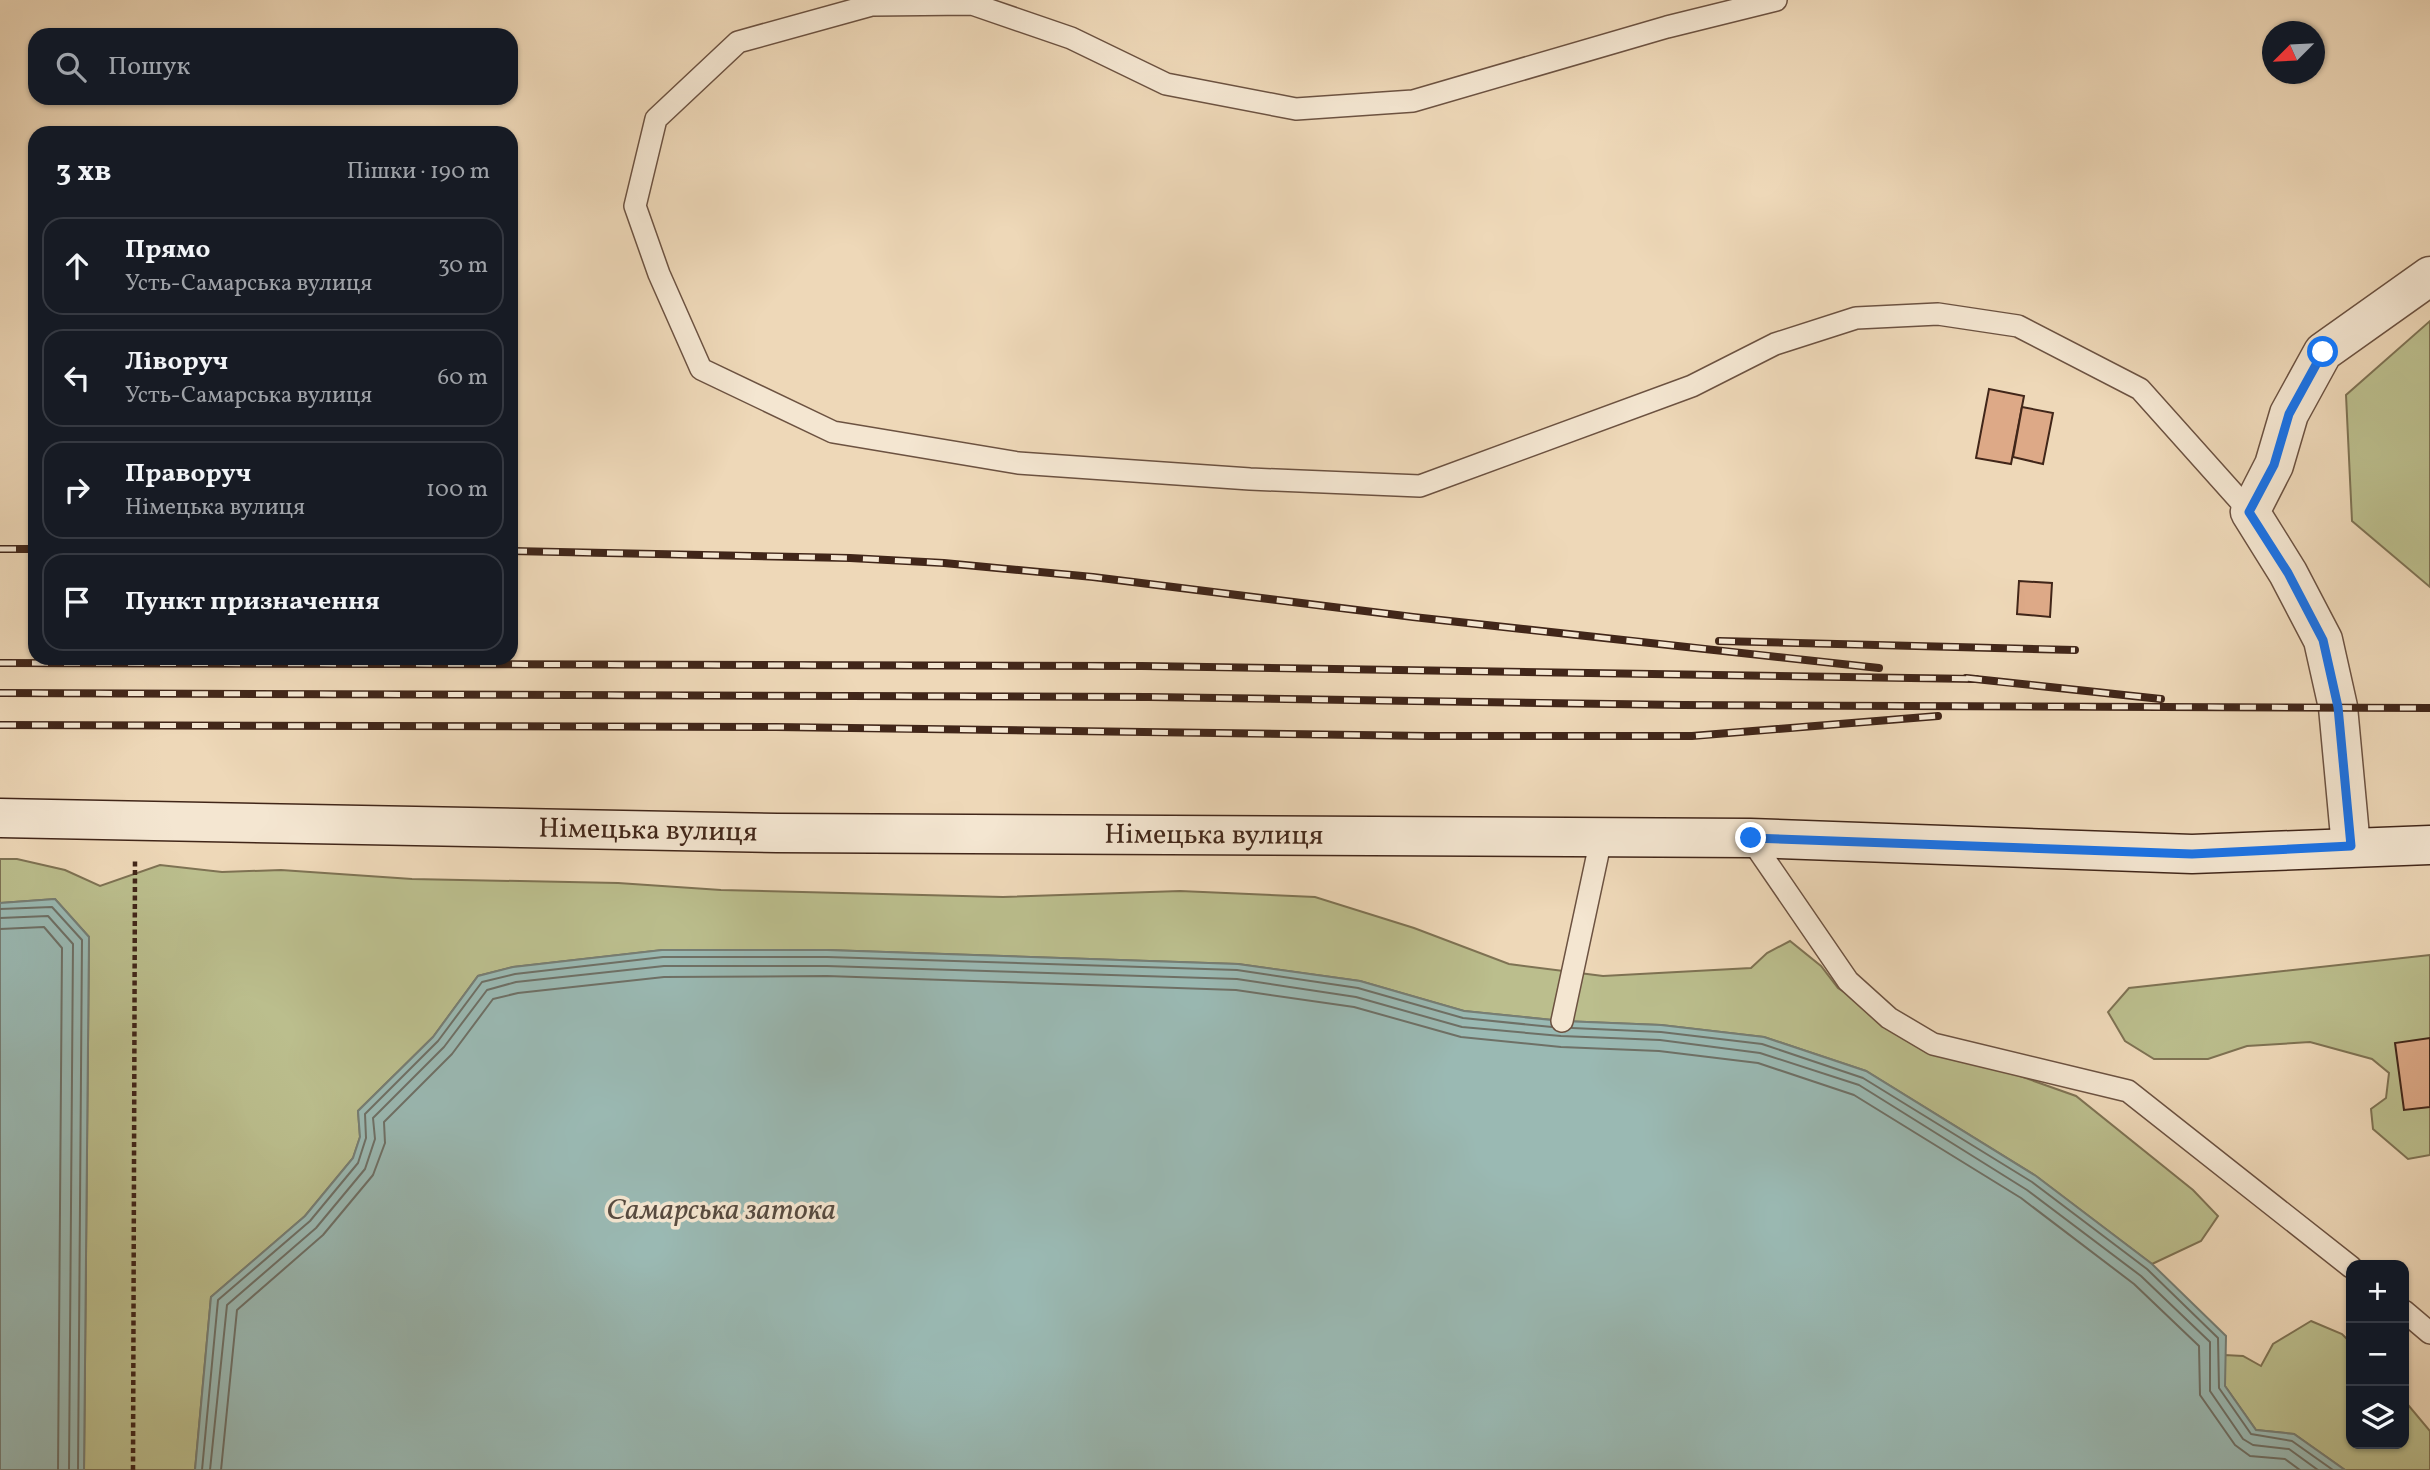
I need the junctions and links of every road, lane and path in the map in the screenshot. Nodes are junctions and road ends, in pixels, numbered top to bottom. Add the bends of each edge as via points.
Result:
1 (1776, 0) edge
2 (2430, 276) edge
3 (2249, 512) junction
4 (0, 818) edge
5 (135, 820) junction
6 (1751, 838) junction
7 (1601, 839) junction
8 (2430, 845) edge
9 (2351, 846) junction
10 (1562, 1021) dead end
11 (2346, 1263) edge
12 (2409, 1315) edge
13 (2430, 1332) edge
14 (133, 1470) edge

1 - 3 lane via 1413,101 1296,109 1166,84 1071,38 972,5 872,5 738,42 656,119 635,205 701,369 833,432 1018,463 1420,486 1692,386 1775,344 1856,318 1938,314 2018,326 2140,389
2 - 3 main road via 2323,352 2289,414 2274,465
3 - 9 main road via 2323,640 2338,707
4 - 5 main road, Німецька вулиця
5 - 7 main road, Німецька вулиця via 763,832
5 - 14 path
6 - 7 main road, Німецька вулиця
6 - 9 main road, Німецька вулиця via 2192,854
6 - 11 lane via 1848,981 1889,1018 1933,1044 2128,1091
7 - 10 lane
8 - 9 main road, Німецька вулиця
12 - 13 lane

